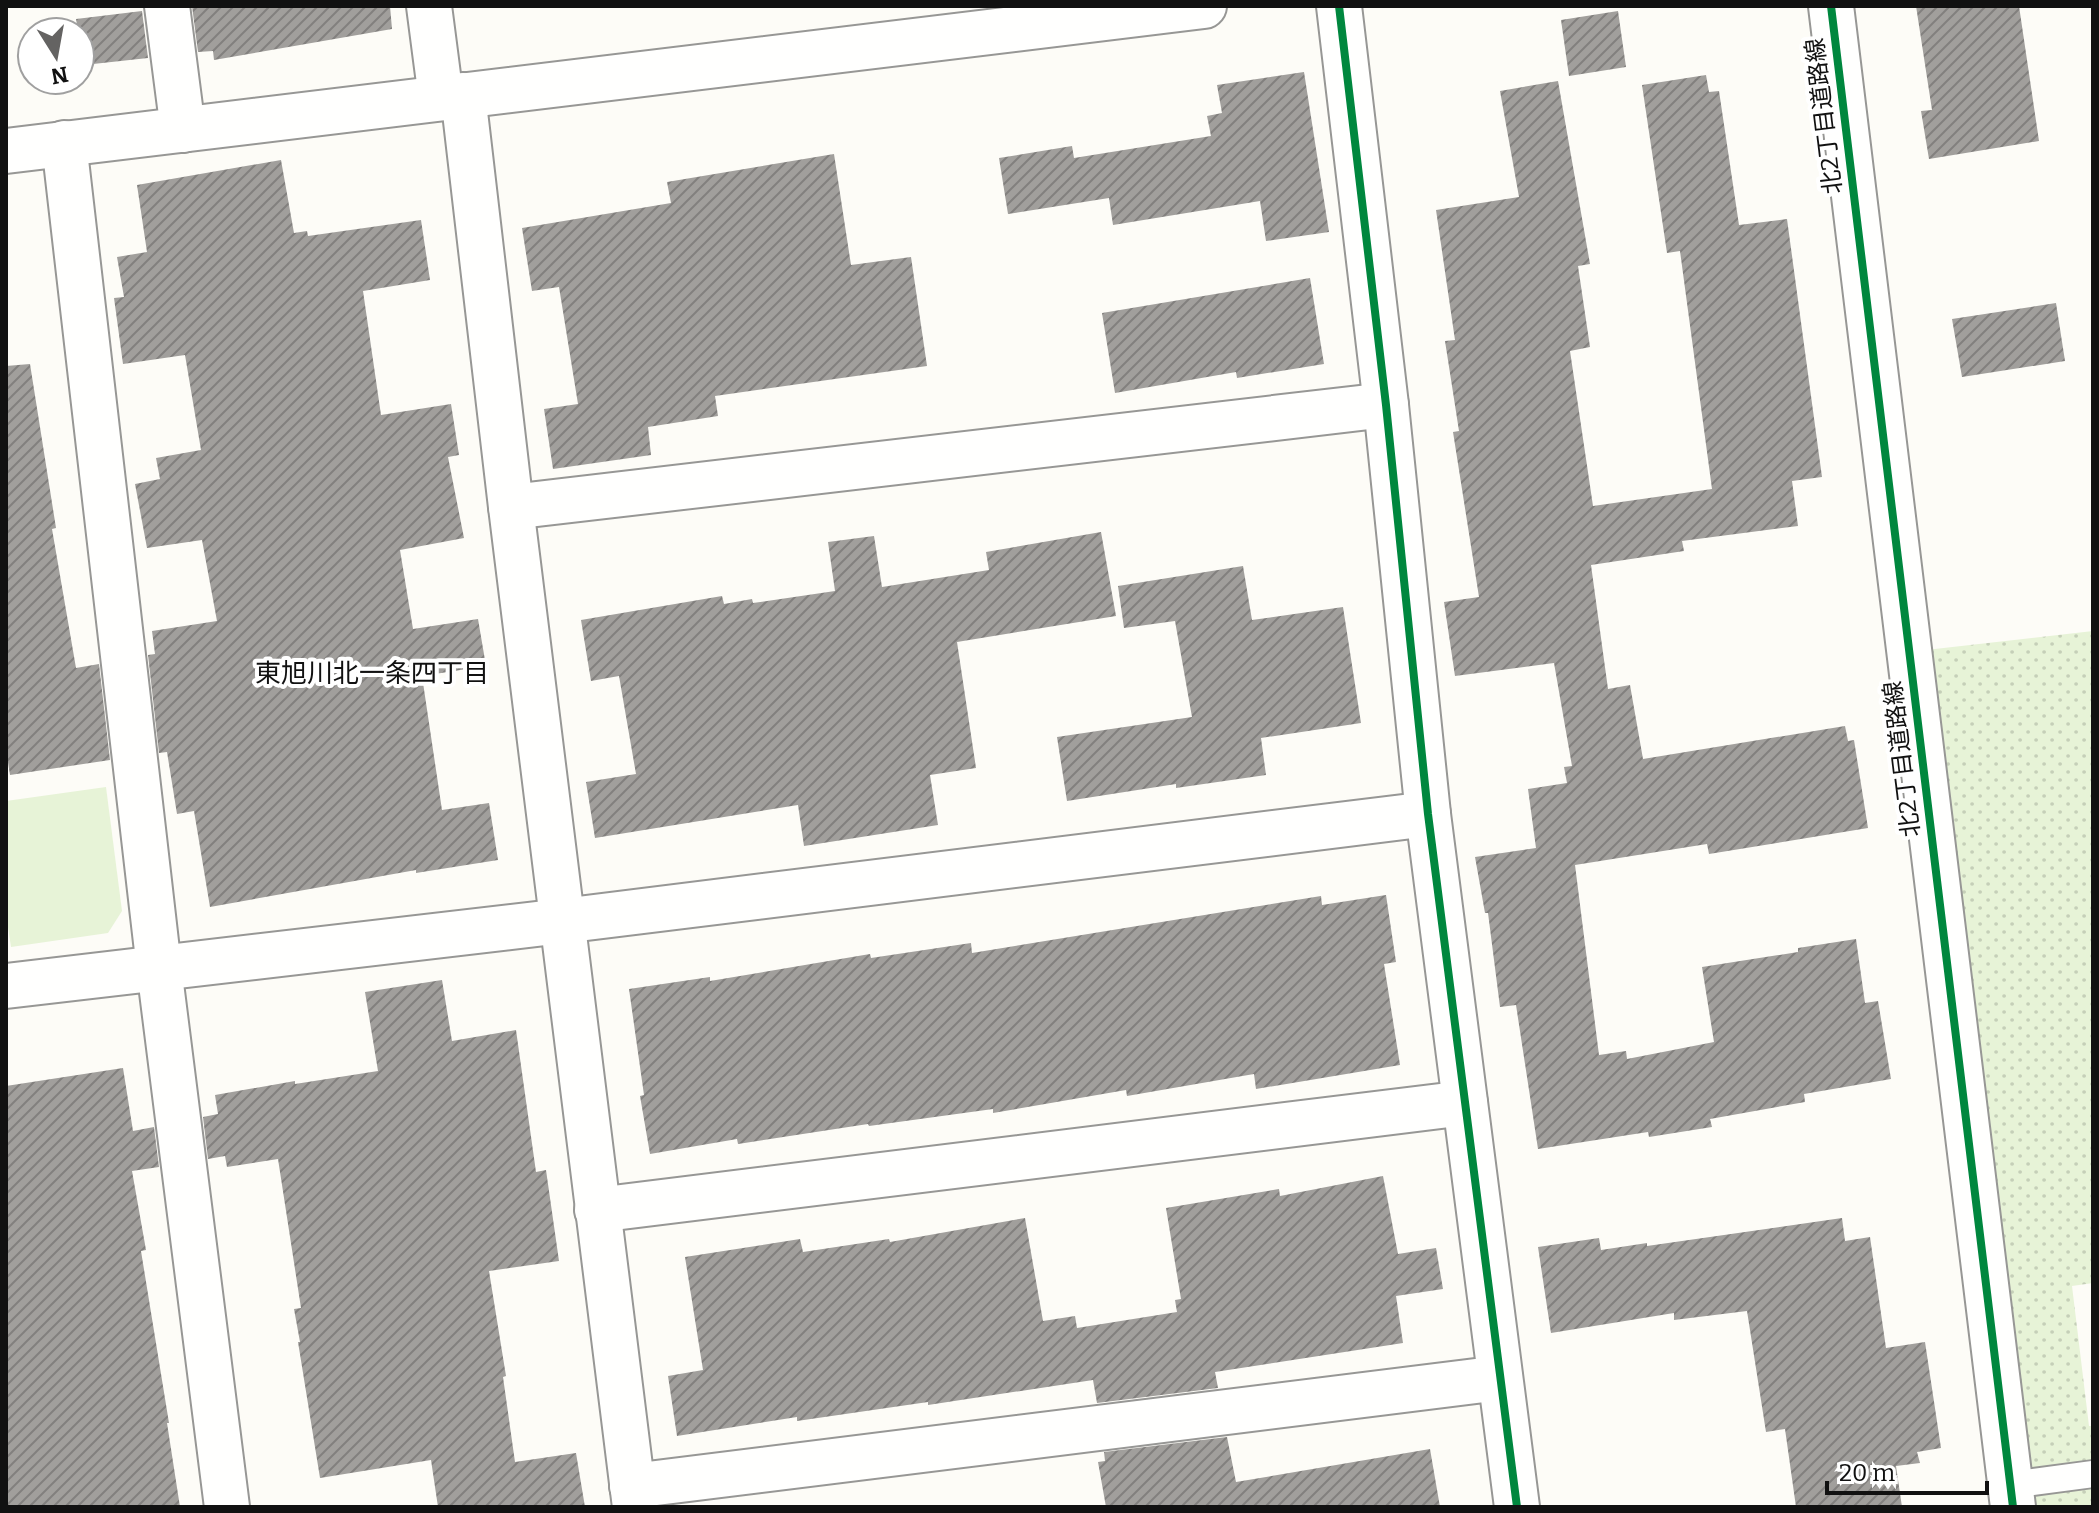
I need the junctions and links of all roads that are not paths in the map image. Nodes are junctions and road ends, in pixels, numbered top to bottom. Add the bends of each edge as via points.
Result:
1 (167, 6) edge
2 (429, 6) edge
3 (1204, 6) edge
4 (1339, 6) edge
5 (1831, 6) edge
6 (452, 97) junction
7 (183, 130) junction
8 (64, 143) junction
9 (6, 151) edge
10 (1386, 405) junction
11 (511, 507) junction
12 (1428, 814) junction
13 (562, 921) junction
14 (159, 968) junction
15 (6, 986) edge
16 (1465, 1103) junction
17 (597, 1210) junction
18 (1500, 1378) junction
19 (2093, 1474) edge
20 (633, 1496) edge
21 (2011, 1496) edge
22 (227, 1507) edge
23 (1517, 1507) edge

1 - 7 street
2 - 6 street
3 - 6 street
4 - 10 street
5 - 21 street, 北2丁目道路線
6 - 7 street
6 - 11 street
7 - 8 street
8 - 9 street
8 - 14 street
10 - 11 street
10 - 12 street
11 - 13 street
12 - 13 street
12 - 16 street
13 - 14 street
13 - 17 street
14 - 15 street
14 - 22 street
16 - 17 street
16 - 18 street
17 - 20 street
18 - 20 street
18 - 23 street
19 - 21 lane

